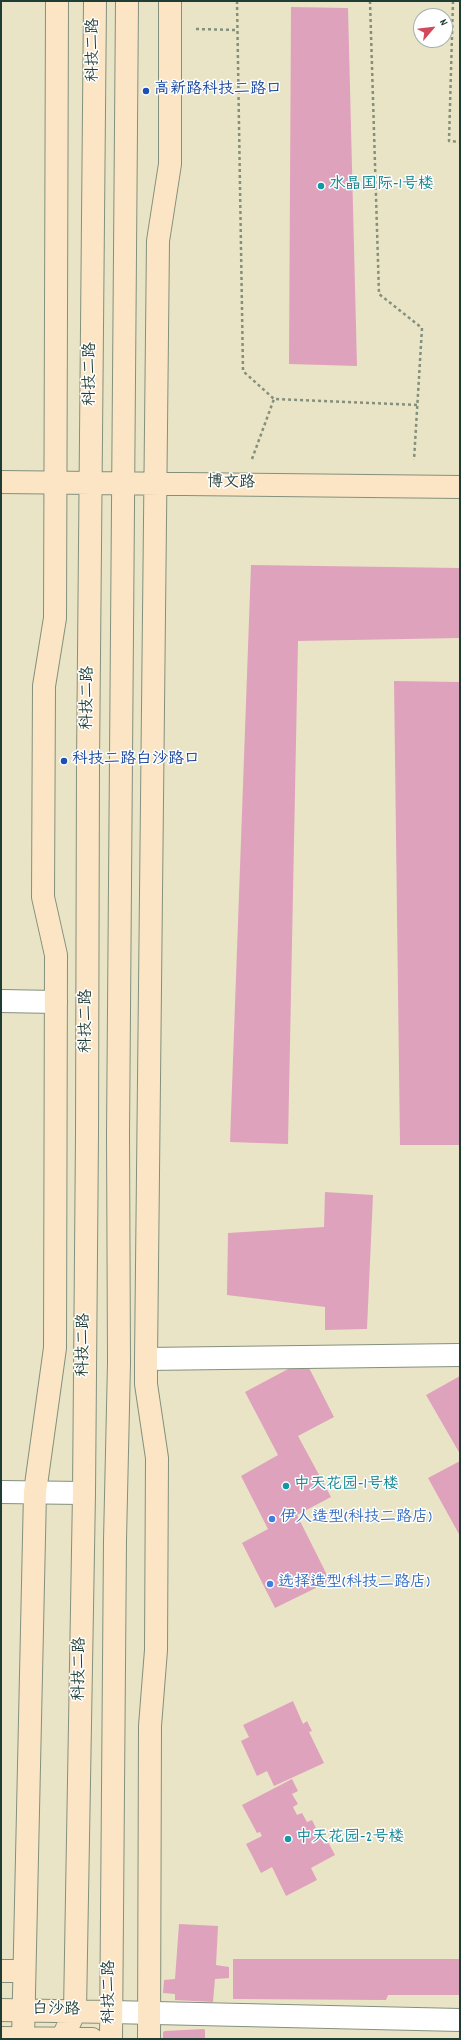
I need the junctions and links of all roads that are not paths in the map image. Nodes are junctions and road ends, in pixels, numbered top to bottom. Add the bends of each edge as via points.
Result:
1 (57, 1) edge
2 (95, 1) edge
3 (127, 1) edge
4 (170, 1) edge
5 (1, 482) edge
6 (56, 482) junction
7 (123, 482) junction
8 (92, 483) junction
9 (156, 483) junction
10 (460, 487) edge
11 (1, 1002) edge
12 (56, 1002) junction
13 (460, 1355) edge
14 (146, 1359) junction
15 (1, 1492) edge
16 (34, 1492) junction
17 (84, 1493) junction
18 (1, 1971) edge
19 (24, 1971) junction
20 (1, 2010) edge
21 (23, 2010) junction
22 (74, 2012) junction
23 (111, 2012) junction
24 (149, 2014) junction
25 (460, 2020) edge
26 (1, 2038) edge
27 (23, 2038) edge
28 (62, 2038) edge
29 (92, 2039) edge
30 (111, 2039) edge
31 (149, 2039) edge

1 - 6 street
2 - 8 street, 科技二路
3 - 7 street, 科技二路
4 - 9 street via 170,164 158,241
5 - 6 street, 博文路
6 - 8 street, 博文路
6 - 12 street via 55,618 44,686 43,897 56,955
7 - 8 street, 博文路
7 - 9 street, 博文路
7 - 23 street, 科技二路 via 119,1364
8 - 17 street, 科技二路
9 - 10 street, 博文路
9 - 14 street
11 - 12 street
12 - 16 street via 55,1348
13 - 14 street
14 - 24 street via 146,1384 157,1458 156,1650 150,1726
15 - 16 street
16 - 17 street
16 - 19 street
17 - 22 street, 科技二路
18 - 19 street
19 - 21 street
20 - 21 street, 白沙路
21 - 22 street, 白沙路
21 - 27 street
22 - 23 street, 白沙路
22 - 28 street, 科技二路
23 - 24 street
23 - 30 street, 科技二路
24 - 25 street
24 - 31 street
26 - 27 street, 白沙路
27 - 28 street, 白沙路
28 - 29 street, 白沙路

